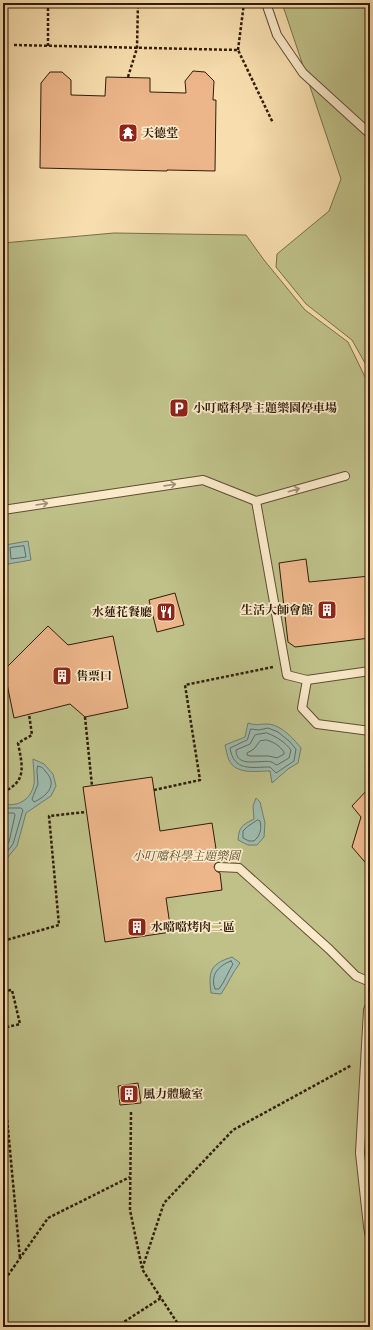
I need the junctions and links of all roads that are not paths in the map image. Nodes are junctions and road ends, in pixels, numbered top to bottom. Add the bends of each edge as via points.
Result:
1 (266, 3) edge
2 (370, 134) edge
3 (345, 476) dead end
4 (256, 501) junction
5 (3, 510) edge
6 (370, 671) edge
7 (308, 680) junction
8 (370, 731) edge
9 (219, 867) dead end
10 (370, 982) edge
11 (370, 1005) edge
12 (370, 1237) edge

1 - 2 lane via 278,35 303,73
4 -> 3 lane
5 -> 4 lane via 203,480
4 - 7 lane via 287,675
6 - 7 lane
7 - 8 lane via 302,708 317,724
9 - 10 lane via 239,868 356,976
11 - 12 lane via 360,1153

